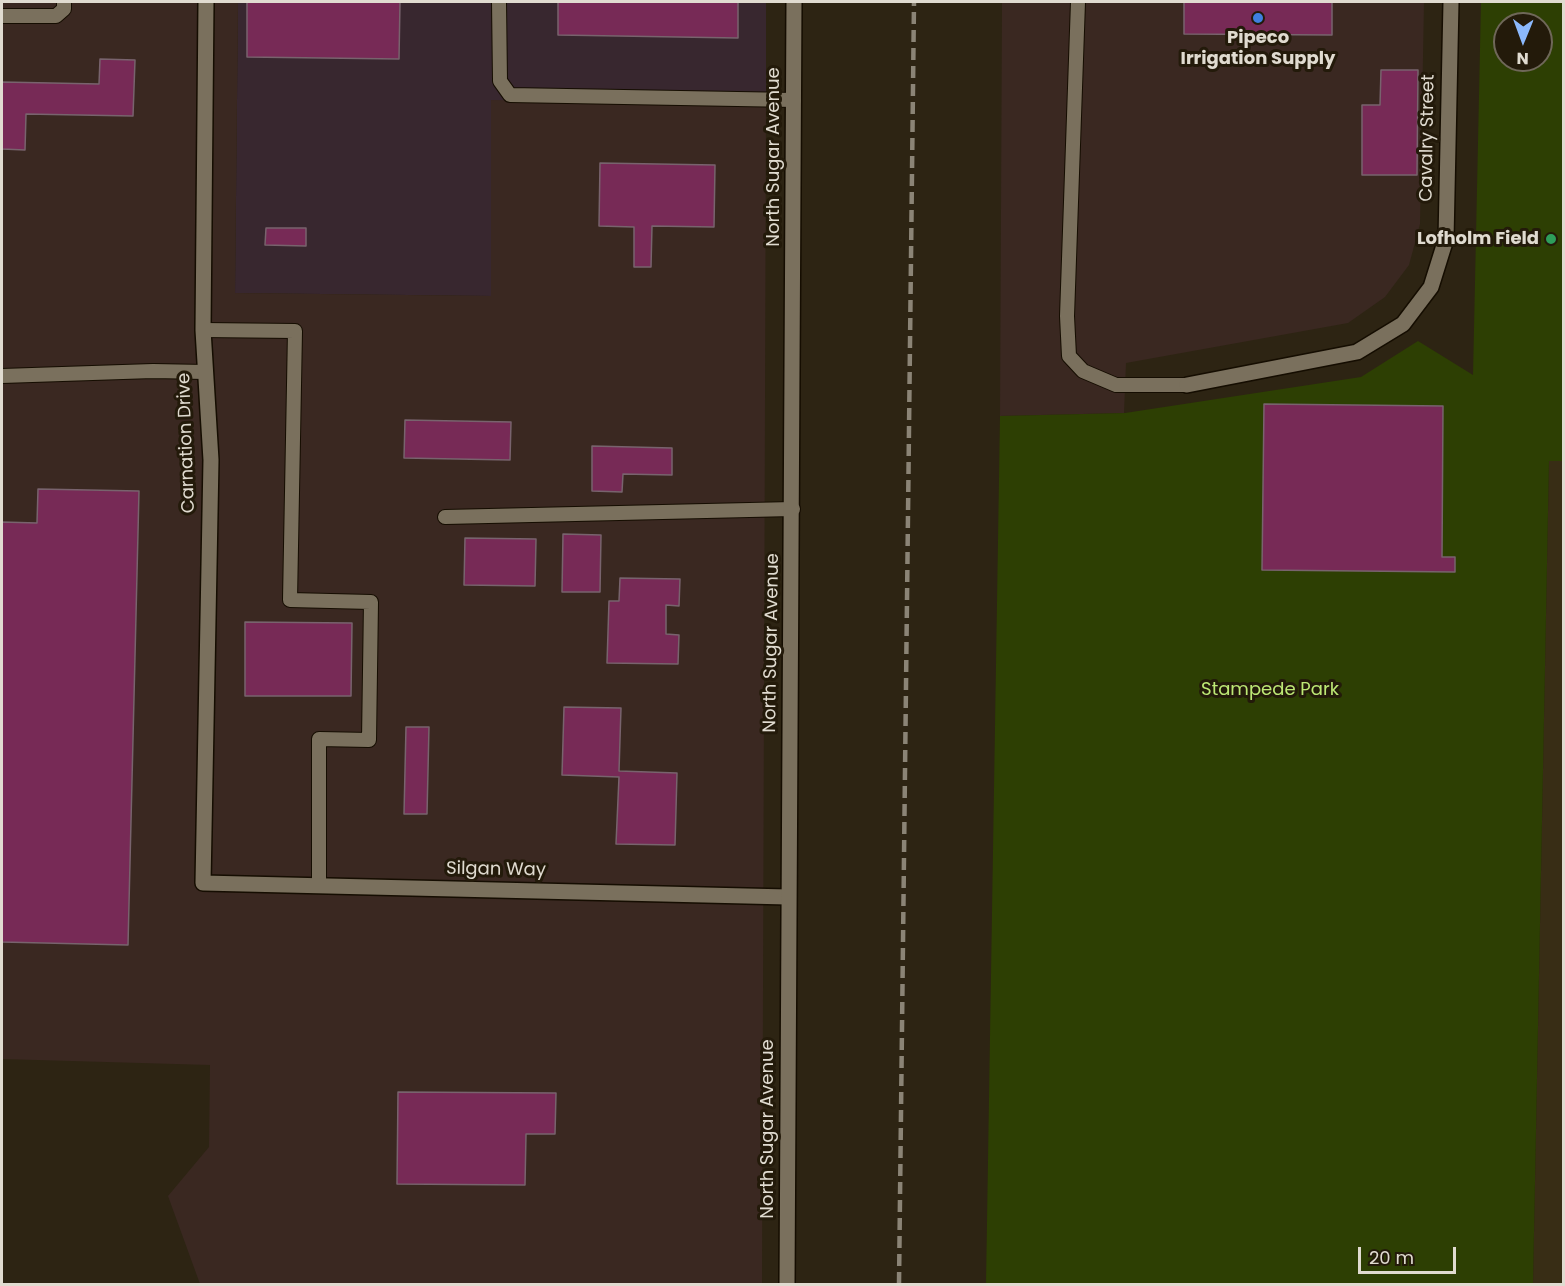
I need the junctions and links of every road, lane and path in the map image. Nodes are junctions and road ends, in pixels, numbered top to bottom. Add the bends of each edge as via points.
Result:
1 (64, 2) edge
2 (206, 2) edge
3 (499, 2) edge
4 (794, 2) edge
5 (1078, 2) edge
6 (1451, 2) edge
7 (2, 16) edge
8 (794, 100) junction
9 (203, 330) junction
10 (205, 372) junction
11 (2, 376) edge
12 (1186, 385) joint
13 (793, 509) junction
14 (445, 517) dead end
15 (203, 883) joint
16 (319, 886) junction
17 (788, 897) junction
18 (787, 1284) edge

1 - 7 lane via 56,16
2 - 9 street, Carnation Drive
3 - 8 lane via 500,81 510,95
4 - 8 street, North Sugar Avenue
5 - 12 lane via 1067,316 1069,356 1083,371 1116,386
6 - 12 street, Cavalry Street via 1446,239 1431,287 1403,324 1357,352
8 - 13 street, North Sugar Avenue
9 - 10 street, Carnation Drive
9 - 16 lane via 295,331 290,600 371,602 369,740 319,739
10 - 11 lane
10 - 15 street, Carnation Drive via 211,460
13 - 14 lane
13 - 17 street, North Sugar Avenue
15 - 16 street, Silgan Way
16 - 17 street, Silgan Way
17 - 18 street, North Sugar Avenue

